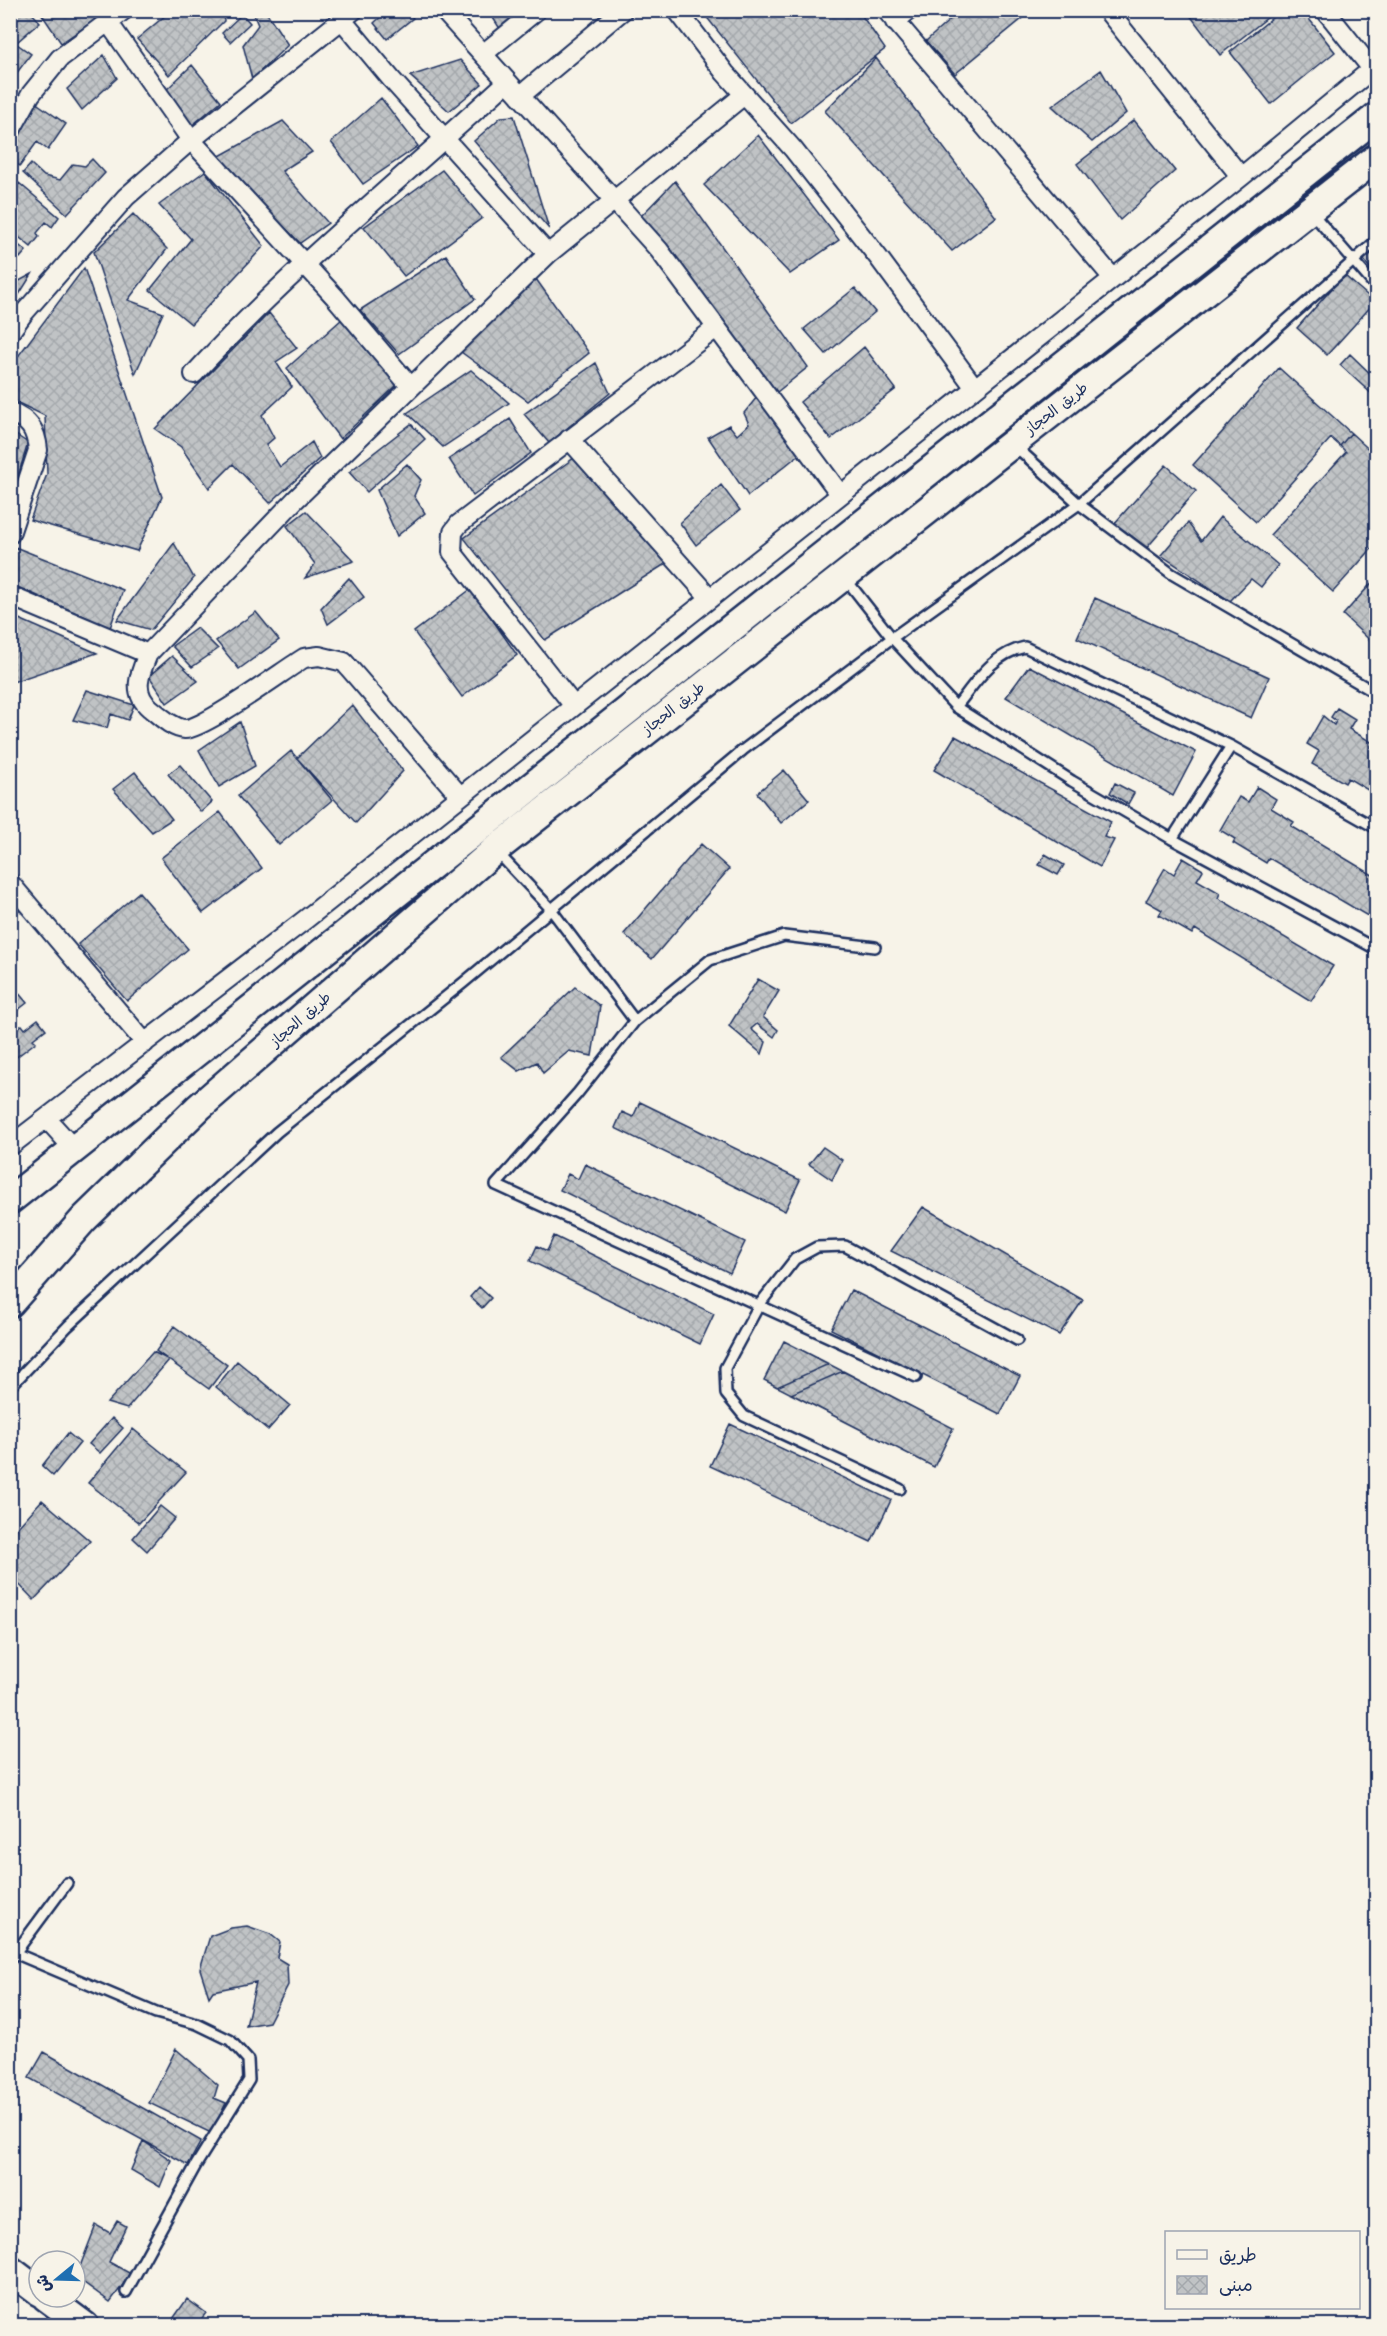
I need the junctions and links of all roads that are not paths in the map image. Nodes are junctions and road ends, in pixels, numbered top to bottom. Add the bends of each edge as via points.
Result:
1 (124, 10) edge
2 (443, 10) edge
3 (537, 10) edge
4 (623, 10) edge
5 (677, 10) edge
6 (909, 10) edge
7 (1107, 10) edge
8 (1325, 10) edge
9 (348, 16) edge
10 (890, 16) edge
11 (108, 22) junction
12 (483, 54) junction
13 (1374, 68) edge
14 (507, 82) junction
15 (744, 95) junction
16 (520, 96) junction
17 (1377, 117) edge
18 (10, 132) edge
19 (191, 140) junction
20 (444, 140) junction
21 (1377, 158) edge
22 (1241, 177) junction
23 (612, 199) junction
24 (1310, 211) junction
25 (1377, 241) edge
26 (548, 254) junction
27 (1352, 260) junction
28 (304, 264) junction
29 (1112, 277) junction
30 (1377, 287) edge
31 (716, 328) junction
32 (10, 333) edge
33 (194, 374) dead end
34 (410, 386) junction
35 (975, 388) junction
36 (10, 412) edge
37 (569, 438) junction
38 (1012, 444) junction
39 (840, 494) junction
40 (1079, 504) junction
41 (10, 534) edge
42 (843, 576) junction
43 (10, 596) edge
44 (710, 598) junction
45 (892, 638) junction
46 (148, 654) junction
47 (1377, 693) edge
48 (574, 706) junction
49 (956, 707) junction
50 (1231, 746) junction
51 (460, 796) junction
52 (1377, 828) edge
53 (1172, 839) junction
54 (495, 850) junction
55 (10, 883) edge
56 (550, 908) junction
57 (875, 947) dead end
58 (1377, 949) edge
59 (635, 1021) junction
60 (145, 1043) junction
61 (47, 1119) junction
62 (10, 1146) edge
63 (74, 1149) junction
64 (10, 1200) edge
65 (10, 1303) edge
66 (759, 1305) junction
67 (1017, 1340) dead end
68 (916, 1377) dead end
69 (10, 1388) edge
70 (900, 1489) dead end
71 (67, 1883) dead end
72 (12, 1955) edge
73 (10, 2270) edge
74 (27, 2283) edge
75 (126, 2292) dead end
76 (63, 2309) edge
77 (85, 2325) edge

1 - 11 street
2 - 12 street
3 - 12 street
4 - 16 street
5 - 15 street
6 - 10 street
7 - 22 street
8 - 13 street
9 - 19 street
9 - 20 street
10 - 29 street
11 - 18 street via 60,58 31,94
11 - 19 street
12 - 14 street
13 - 22 street
14 - 16 street
14 - 20 street
15 - 23 street
15 - 35 street via 793,149
16 - 23 street
17 - 63 main road, طريق الحجاز
19 - 28 street
19 - 32 street via 126,196 22,314
20 - 26 street
20 - 28 street
21 - 24 main road, طريق الحجاز
22 - 29 street
23 - 26 street
23 - 31 street via 658,250
24 - 27 lane
24 - 38 main road, طريق الحجاز
25 - 27 lane
26 - 34 street
27 - 30 lane
27 - 40 lane
28 - 33 street
28 - 34 street
29 - 35 street
31 - 37 street
31 - 39 street
34 - 46 street
35 - 39 street
36 - 41 street via 27,419 37,437 38,450
37 - 44 street
37 - 48 street via 459,524 451,539 452,552
38 - 40 lane
38 - 42 main road, طريق الحجاز
39 - 44 street
40 - 45 lane
40 - 47 lane via 1172,574
42 - 45 lane
42 - 54 main road, طريق الحجاز
43 - 46 street
44 - 48 street
45 - 49 lane
45 - 56 lane via 743,750
46 - 51 street via 137,688 147,706 175,727 188,729 304,658 319,656 344,662
48 - 51 street
49 - 50 lane via 994,661 1025,646
49 - 53 lane
50 - 52 lane
50 - 53 lane
51 - 60 street
53 - 58 lane
54 - 56 lane
54 - 65 main road, طريق الحجاز via 199,1107 84,1219
55 - 60 street
56 - 59 lane
56 - 69 lane via 278,1132 68,1326
57 - 59 lane via 784,936 710,960
59 - 66 lane via 496,1185
60 - 61 street
61 - 62 street
61 - 63 street
63 - 64 main road, طريق الحجاز
66 - 67 lane via 795,1259 817,1247 845,1246
66 - 68 lane
66 - 70 lane via 725,1368 726,1394 744,1416
71 - 72 lane
72 - 75 lane via 156,2013 197,2024 230,2040 248,2060 249,2080 196,2165
73 - 74 main road
76 - 77 main road

